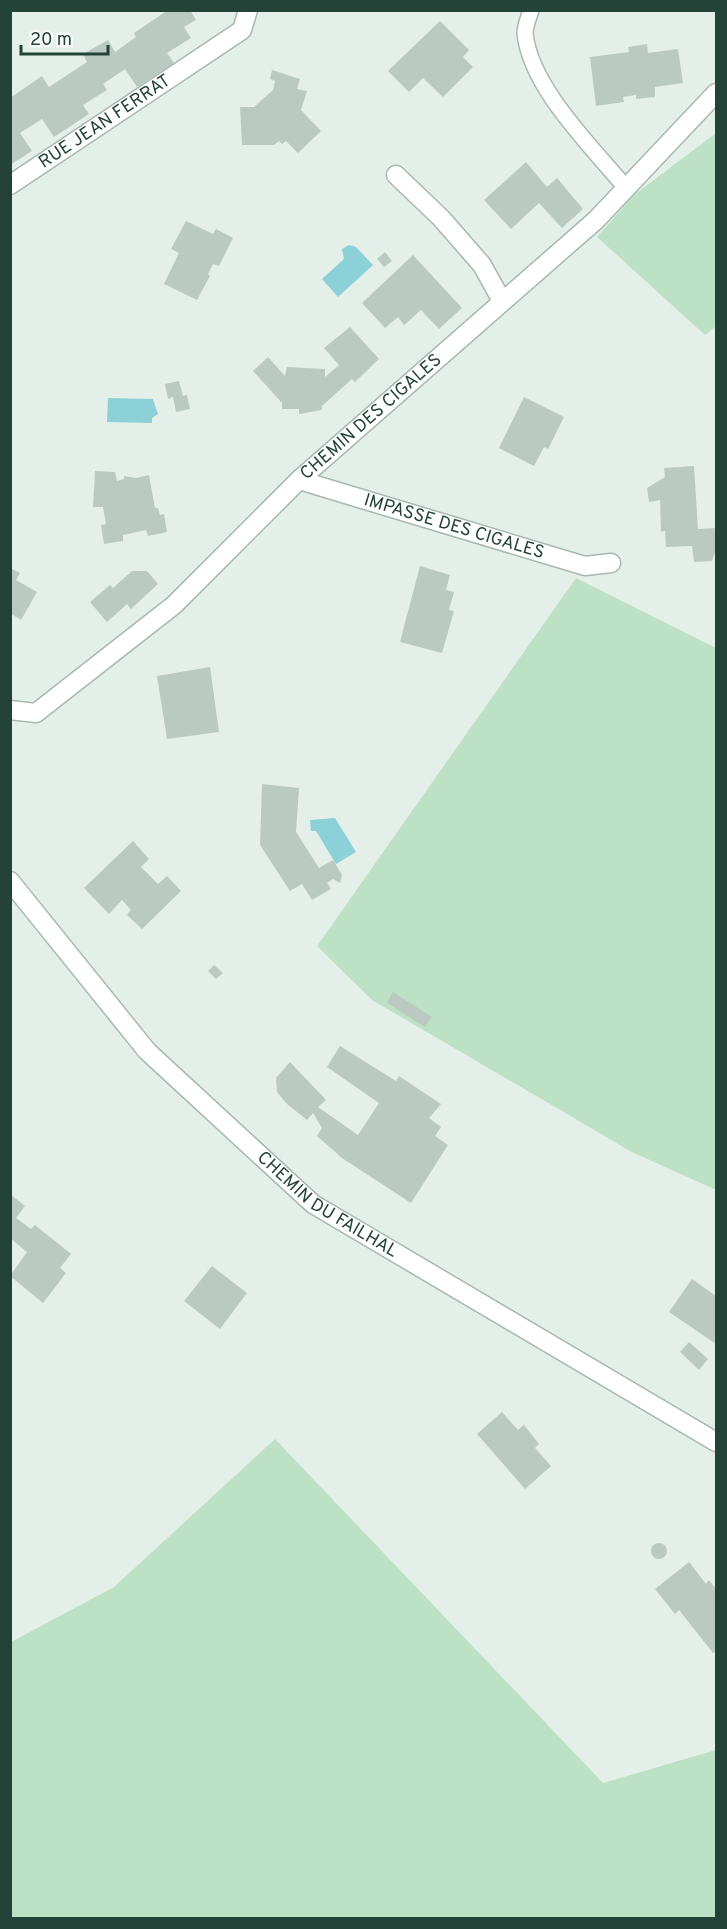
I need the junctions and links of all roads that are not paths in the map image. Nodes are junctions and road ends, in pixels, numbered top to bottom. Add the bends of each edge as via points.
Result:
1 (248, 10) edge
2 (531, 10) edge
3 (717, 93) edge
4 (396, 175) dead end
5 (10, 185) edge
6 (626, 188) junction
7 (502, 301) junction
8 (299, 480) junction
9 (611, 563) dead end
10 (10, 710) edge
11 (10, 881) edge
12 (717, 1442) edge

1 - 5 street, RUE JEAN FERRAT via 242,30
2 - 6 lane via 525,31 533,65 566,115
3 - 6 street, CHEMIN DES CIGALES
4 - 7 street via 482,265
6 - 7 street, CHEMIN DES CIGALES via 596,220
7 - 8 street, CHEMIN DES CIGALES
8 - 9 street, IMPASSE DES CIGALES via 585,566
8 - 10 street, CHEMIN DES CIGALES via 174,605 36,712
11 - 12 street, CHEMIN DU FAILHAL via 147,1052 313,1204

